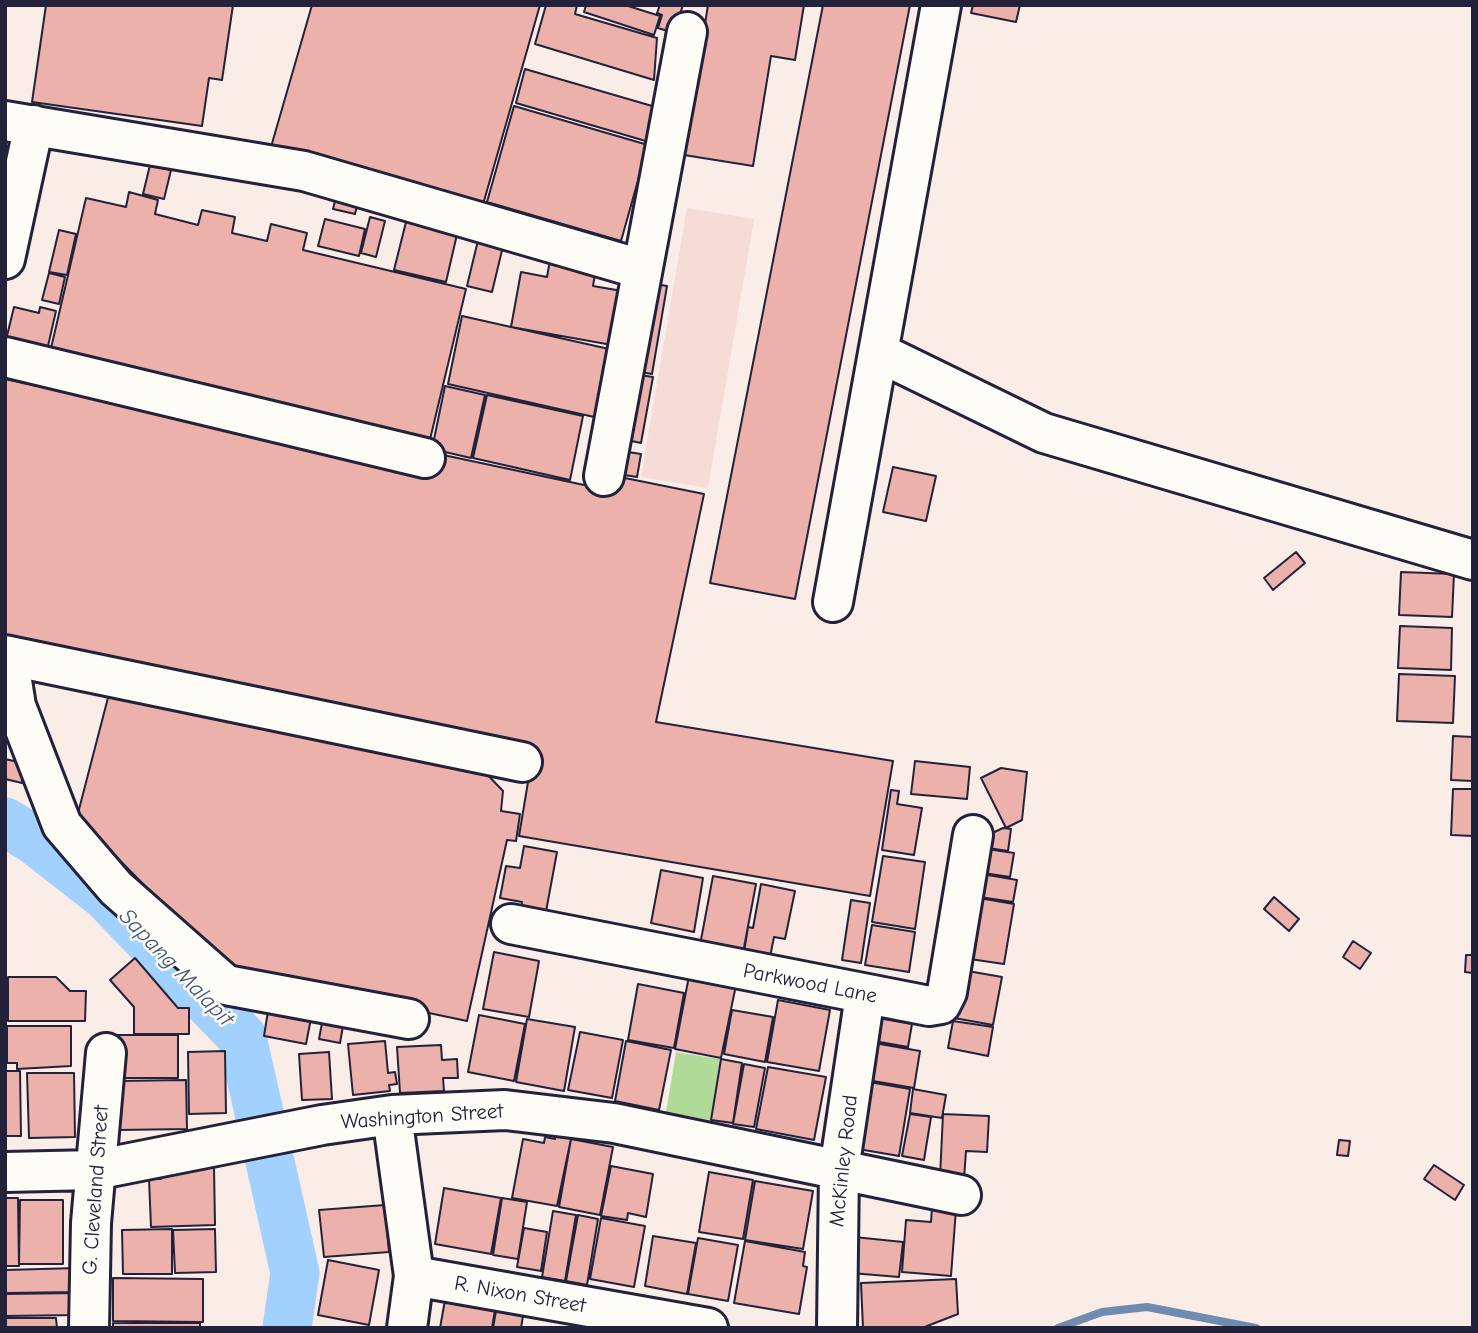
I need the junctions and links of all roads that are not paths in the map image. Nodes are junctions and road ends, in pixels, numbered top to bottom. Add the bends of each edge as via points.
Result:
1 (941, 5) edge
2 (687, 32) dead end
3 (20, 123) edge
4 (5, 259) edge
5 (640, 270) junction
6 (880, 353) junction
7 (5, 357) edge
8 (425, 458) dead end
9 (604, 477) dead end
10 (1473, 560) edge
11 (833, 602) dead end
12 (6, 656) edge
13 (522, 762) dead end
14 (973, 835) dead end
15 (511, 924) dead end
16 (865, 995) junction
17 (409, 1019) dead end
18 (106, 1053) dead end
19 (392, 1115) junction
20 (96, 1170) junction
21 (839, 1170) junction
22 (5, 1172) edge
23 (961, 1195) dead end
24 (414, 1276) junction
25 (89, 1328) edge
26 (407, 1328) edge
27 (708, 1328) edge
28 (837, 1328) edge

1 - 6 street
2 - 5 street
3 - 4 street
3 - 5 street via 304,171
5 - 9 street
6 - 10 street via 1044,433
6 - 11 street
7 - 8 street
12 - 13 street
12 - 17 street via 16,706 62,825 116,888 226,985
14 - 16 street, Parkwood Lane via 947,992 941,1004
15 - 16 street, Parkwood Lane
16 - 21 street, McKinley Road
18 - 20 street, G. Cleveland Street
19 - 20 street, Washington Street
19 - 21 street, Washington Street via 505,1110 614,1123
19 - 24 street
20 - 22 street, Washington Street
20 - 25 street, G. Cleveland Street
21 - 23 street, Washington Street
21 - 28 street, McKinley Road
24 - 26 street
24 - 27 street, R. Nixon Street

